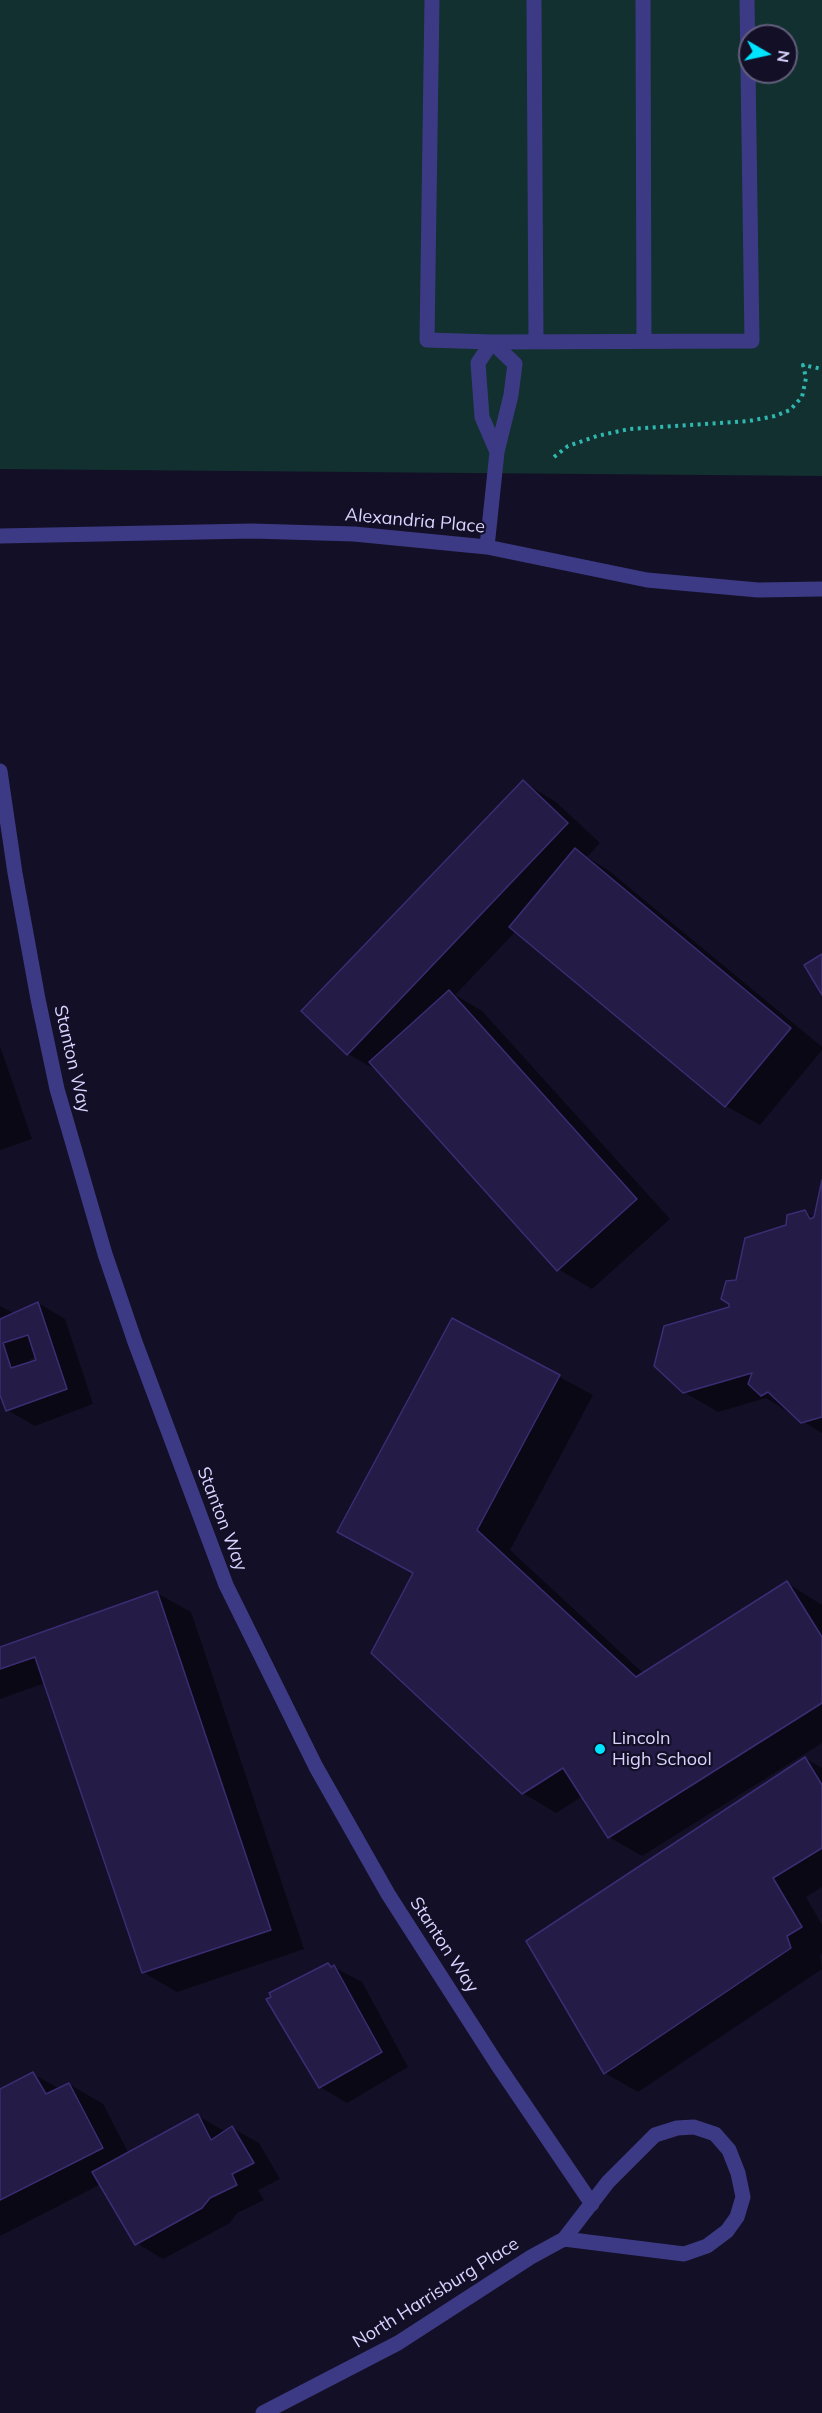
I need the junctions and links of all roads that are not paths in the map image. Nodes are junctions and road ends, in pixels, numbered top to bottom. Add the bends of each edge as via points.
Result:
1 (432, 0) edge
2 (534, 0) edge
3 (643, 0) edge
4 (747, 0) edge
5 (644, 340) junction
6 (492, 342) junction
7 (536, 342) junction
8 (497, 452) junction
9 (0, 536) edge
10 (487, 547) junction
11 (822, 589) edge
12 (0, 771) edge
13 (592, 2204) junction
14 (564, 2239) junction
15 (263, 2413) edge

1 - 6 street via 427,340
2 - 7 street
3 - 5 street
4 - 5 street via 752,341
5 - 7 street
6 - 7 street
6 - 8 street via 478,363 482,417
6 - 8 street via 514,364 512,395
8 - 10 street
9 - 10 street, Alexandria Place via 252,531 331,533
10 - 11 street, Alexandria Place via 647,580 758,590
12 - 13 street, Stanton Way via 17,884 57,1089 105,1254 226,1585 316,1767 388,1894 496,2064
13 - 14 street, North Harrisburg Place
13 - 14 street, North Harrisburg Place via 608,2182 656,2135 694,2127 715,2134 729,2150 743,2197 737,2217 727,2231 707,2246 684,2254
14 - 15 street, North Harrisburg Place via 398,2343

